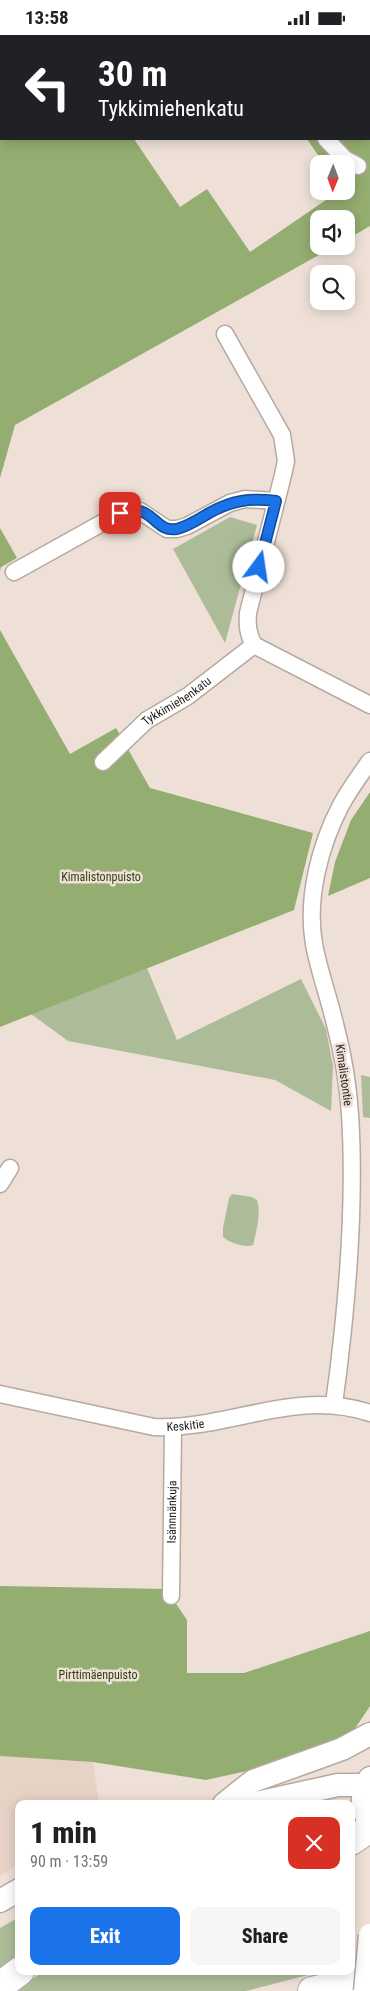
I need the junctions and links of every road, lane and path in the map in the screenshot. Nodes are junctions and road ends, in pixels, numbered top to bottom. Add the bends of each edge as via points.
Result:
1 (327, 140) edge
2 (358, 166) dead end
3 (225, 334) dead end
4 (276, 501) junction
5 (14, 572) dead end
6 (254, 645) junction
7 (370, 705) edge
8 (370, 761) edge
9 (103, 762) dead end
10 (10, 1168) dead end
11 (0, 1185) edge
12 (0, 1394) edge
13 (334, 1404) junction
14 (370, 1413) edge
15 (173, 1428) junction
16 (171, 1596) dead end
17 (370, 1734) edge
18 (368, 1781) edge
19 (229, 1800) edge
20 (270, 1800) edge
21 (370, 1823) edge
22 (370, 1828) edge
23 (355, 1838) edge
24 (15, 1892) edge
25 (0, 1901) edge
26 (370, 1935) edge
27 (15, 1975) edge
28 (370, 1978) edge
29 (0, 1986) edge
30 (312, 1991) edge
31 (365, 1991) edge

1 - 2 street via 345,159
3 - 4 street via 282,435 286,461
4 - 5 street via 237,501 177,529 158,525 140,511 120,513
4 - 6 street via 248,613 247,626
6 - 7 street
6 - 9 street, Tykkimiehenkatu via 188,696 147,720
8 - 13 street, Kimalistontie via 332,822 315,881 312,911 314,943 346,1073 350,1115 348,1263
10 - 11 street
12 - 15 street, Keskitie via 140,1425
13 - 14 street, Keskitie
13 - 15 street, Keskitie via 267,1410
15 - 16 street, Isännnänkuja
17 - 19 street via 342,1749 253,1781
18 - 20 street
18 - 21 street via 363,1803
22 - 23 highway
24 - 25 street
26 - 31 street, bridge
27 - 29 highway
28 - 30 highway

